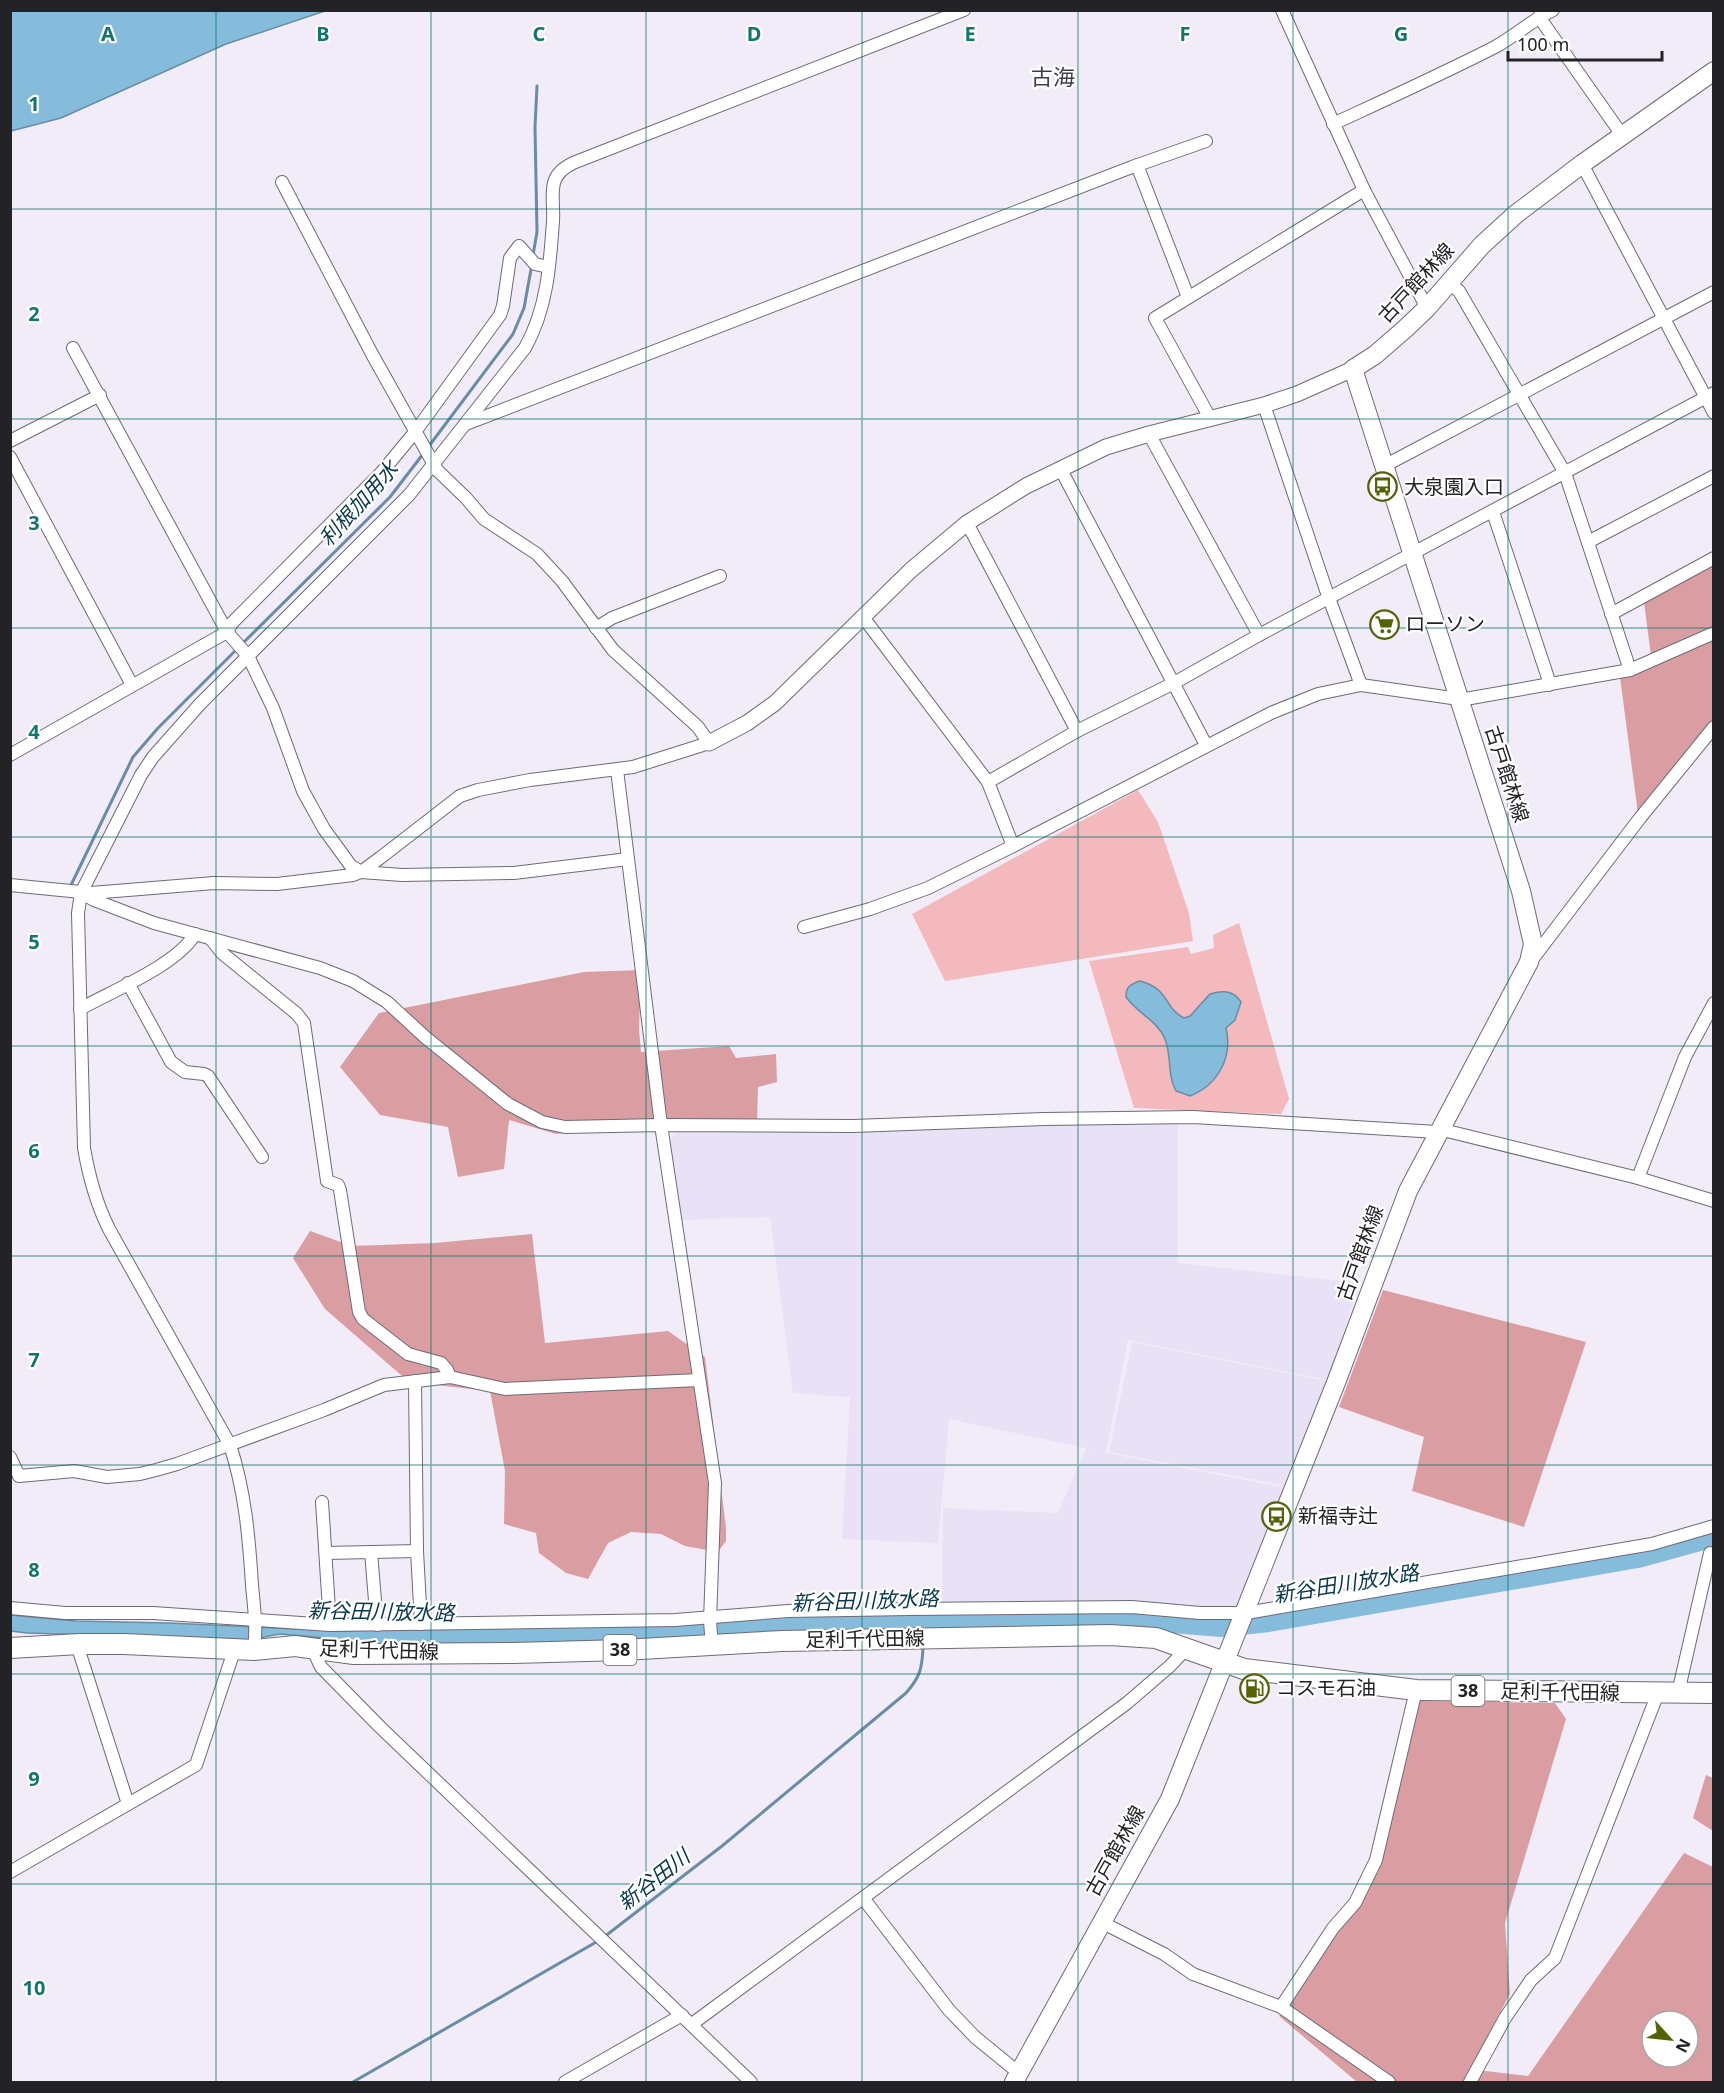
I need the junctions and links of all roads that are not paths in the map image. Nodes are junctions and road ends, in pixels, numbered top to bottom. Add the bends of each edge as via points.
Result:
1 (964, 10) edge
2 (1282, 10) edge
3 (1553, 10) edge
4 (1539, 17) junction
5 (1713, 71) edge
6 (1333, 124) junction
7 (1622, 135) junction
8 (1206, 141) dead end
9 (1582, 164) junction
10 (1137, 165) junction
11 (282, 182) dead end
12 (1364, 190) junction
13 (548, 267) junction
14 (1449, 283) junction
15 (1713, 292) edge
16 (1188, 297) junction
17 (1427, 308) junction
18 (1664, 319) junction
19 (73, 348) dead end
20 (1353, 369) junction
21 (1520, 393) junction
22 (100, 395) junction
23 (1709, 395) edge
24 (1264, 405) junction
25 (1713, 412) edge
26 (1210, 418) junction
27 (465, 424) junction
28 (415, 432) junction
29 (1149, 434) junction
30 (10, 441) edge
31 (10, 457) edge
32 (434, 464) junction
33 (1384, 466) junction
34 (1060, 468) junction
35 (1565, 473) junction
36 (1713, 476) edge
37 (1493, 512) junction
38 (967, 523) junction
39 (1588, 542) junction
40 (1412, 554) junction
41 (1713, 558) edge
42 (720, 576) dead end
43 (1329, 598) junction
44 (1611, 614) junction
45 (863, 617) junction
46 (596, 628) junction
47 (227, 632) junction
48 (1713, 633) edge
49 (1259, 635) junction
50 (242, 650) junction
51 (1630, 670) junction
52 (1174, 683) junction
53 (1361, 684) junction
54 (1549, 684) junction
55 (132, 685) junction
56 (1459, 699) junction
57 (1713, 727) edge
58 (1077, 731) junction
59 (709, 742) junction
60 (1206, 745) junction
61 (10, 755) edge
62 (617, 770) junction
63 (988, 782) junction
64 (1013, 846) junction
65 (628, 859) junction
66 (361, 872) junction
67 (10, 885) edge
68 (81, 892) junction
69 (804, 927) dead end
70 (195, 934) junction
71 (210, 938) junction
72 (1529, 963) junction
73 (128, 983) junction
74 (1713, 1003) edge
75 (80, 1010) junction
76 (661, 1125) junction
77 (1438, 1131) junction
78 (262, 1157) dead end
79 (1638, 1178) junction
80 (1713, 1201) edge
81 (450, 1377) junction
82 (699, 1380) junction
83 (415, 1381) junction
84 (230, 1445) junction
85 (10, 1457) edge
86 (322, 1502) dead end
87 (1713, 1526) edge
88 (417, 1551) junction
89 (371, 1552) junction
90 (326, 1553) junction
91 (1710, 1553) dead end
92 (10, 1608) edge
93 (1245, 1615) junction
94 (710, 1619) junction
95 (256, 1624) junction
96 (421, 1624) junction
97 (330, 1625) junction
98 (377, 1625) junction
99 (711, 1642) junction
100 (80, 1644) junction
101 (248, 1647) junction
102 (10, 1648) edge
103 (312, 1648) junction
104 (1187, 1648) junction
105 (1225, 1663) junction
106 (1416, 1690) junction
107 (1668, 1693) junction
108 (1713, 1694) edge
109 (128, 1804) junction
110 (10, 1872) edge
111 (863, 1898) junction
112 (1102, 1920) junction
113 (1281, 2007) junction
114 (682, 2015) junction
115 (692, 2024) junction
116 (1017, 2078) edge
117 (743, 2080) edge
118 (565, 2082) edge
119 (1389, 2082) edge
120 (1470, 2082) edge

1 - 13 street via 568,166 554,184
2 - 6 street
3 - 4 street
4 - 6 street via 1477,56
4 - 7 street
5 - 7 main road, 古戸館林線
6 - 12 street
7 - 9 main road, 古戸館林線
8 - 10 street
9 - 14 main road, 古戸館林線 via 1497,231
9 - 18 street
10 - 16 street
10 - 27 street
11 - 28 street
12 - 16 street
12 - 17 street
13 - 27 street via 547,289 534,333
13 - 28 street via 535,264 519,246 512,253 500,315
14 - 17 main road, 古戸館林線
14 - 21 street via 1459,291
15 - 18 street
16 - 26 street via 1155,318
17 - 20 main road, 古戸館林線 via 1389,344
18 - 21 street
18 - 23 street
19 - 22 street
20 - 24 street
20 - 33 main road, 古戸館林線
21 - 33 street
21 - 35 street
22 - 30 street
22 - 47 street
23 - 25 street
23 - 35 street
24 - 26 street
24 - 43 street
26 - 29 street
27 - 32 street
28 - 32 street
28 - 47 street via 381,473
29 - 34 street via 1106,447
29 - 49 street
31 - 55 street
32 - 46 street via 484,519 537,554
32 - 50 street via 397,508
33 - 40 main road, 古戸館林線
34 - 38 street
34 - 52 street
35 - 37 street
35 - 39 street
36 - 39 street
37 - 40 street
37 - 54 street
38 - 45 street
38 - 58 street
39 - 44 street
40 - 43 street
40 - 56 main road, 古戸館林線
41 - 44 street
42 - 46 street via 612,618
43 - 49 street
43 - 53 street
44 - 51 street
45 - 59 street via 775,703
45 - 63 street
46 - 59 street via 613,650 698,727
47 - 50 street
47 - 55 street
48 - 51 street
49 - 52 street
50 - 66 street via 273,708 303,791 329,837 351,866
50 - 68 street via 141,775
51 - 54 street
52 - 58 street
52 - 60 street
53 - 56 street
53 - 60 street via 1290,705
54 - 56 street
55 - 61 street
56 - 72 main road, 古戸館林線 via 1521,891 1533,944
57 - 72 street
58 - 63 street
59 - 62 street
60 - 64 street
62 - 65 street
62 - 66 street via 530,780 460,796
63 - 64 street
64 - 69 street via 928,888
65 - 66 street via 514,873 402,876
65 - 76 street
66 - 68 street via 289,883 214,883
67 - 68 street
68 - 70 street via 136,917
68 - 75 street
70 - 71 street
70 - 73 street via 170,960
71 - 76 street via 353,981 387,1002 508,1104 542,1122 565,1126
71 - 81 street via 222,953 304,1023 327,1181 340,1190 359,1312 408,1354 441,1364
72 - 77 main road, 古戸館林線
73 - 75 street
73 - 78 street via 171,1062 185,1072 208,1076
74 - 79 street via 1685,1057
75 - 84 street via 84,1148 97,1202
76 - 77 street via 853,1126 1193,1118
76 - 82 street
77 - 79 street
77 - 93 main road, 古戸館林線 via 1396,1220
79 - 80 street
81 - 82 street via 506,1389
81 - 83 street
82 - 94 street via 715,1483
83 - 84 street via 384,1385
83 - 88 street
84 - 85 street via 177,1464 107,1477 74,1471 19,1476
84 - 95 street via 247,1516
86 - 90 street
87 - 93 street via 1652,1544
88 - 89 street
88 - 96 street
89 - 90 street
89 - 98 street
90 - 97 street
91 - 107 street
92 - 95 street via 65,1613 153,1613
93 - 94 street via 1132,1607 921,1608 788,1611
93 - 105 main road, 古戸館林線
94 - 96 street
94 - 99 street
95 - 97 street
95 - 101 street
96 - 98 street
97 - 98 street
99 - 103 main road, 足利千代田線 / 38 via 525,1653 354,1654
99 - 104 main road, 足利千代田線 / 38 via 1110,1635 1156,1638
100 - 101 main road, 足利千代田線 / 38
100 - 102 main road, 足利千代田線 / 38
100 - 109 street
101 - 103 main road, 足利千代田線 / 38
101 - 109 street via 196,1765
103 - 114 street via 321,1667 380,1727
104 - 105 main road, 足利千代田線 / 38
104 - 111 street via 1127,1703
105 - 106 main road, 足利千代田線 / 38 via 1244,1669
105 - 112 main road, 古戸館林線 via 1170,1799
106 - 107 main road, 足利千代田線 / 38
106 - 113 street via 1376,1860 1354,1903
107 - 108 main road, 足利千代田線 / 38
107 - 120 street via 1555,1958 1531,1980
109 - 110 street
111 - 115 street
111 - 116 street via 949,2010
112 - 113 street via 1193,1974
112 - 116 main road, 古戸館林線
113 - 119 street
114 - 115 street
114 - 118 street
115 - 117 street

